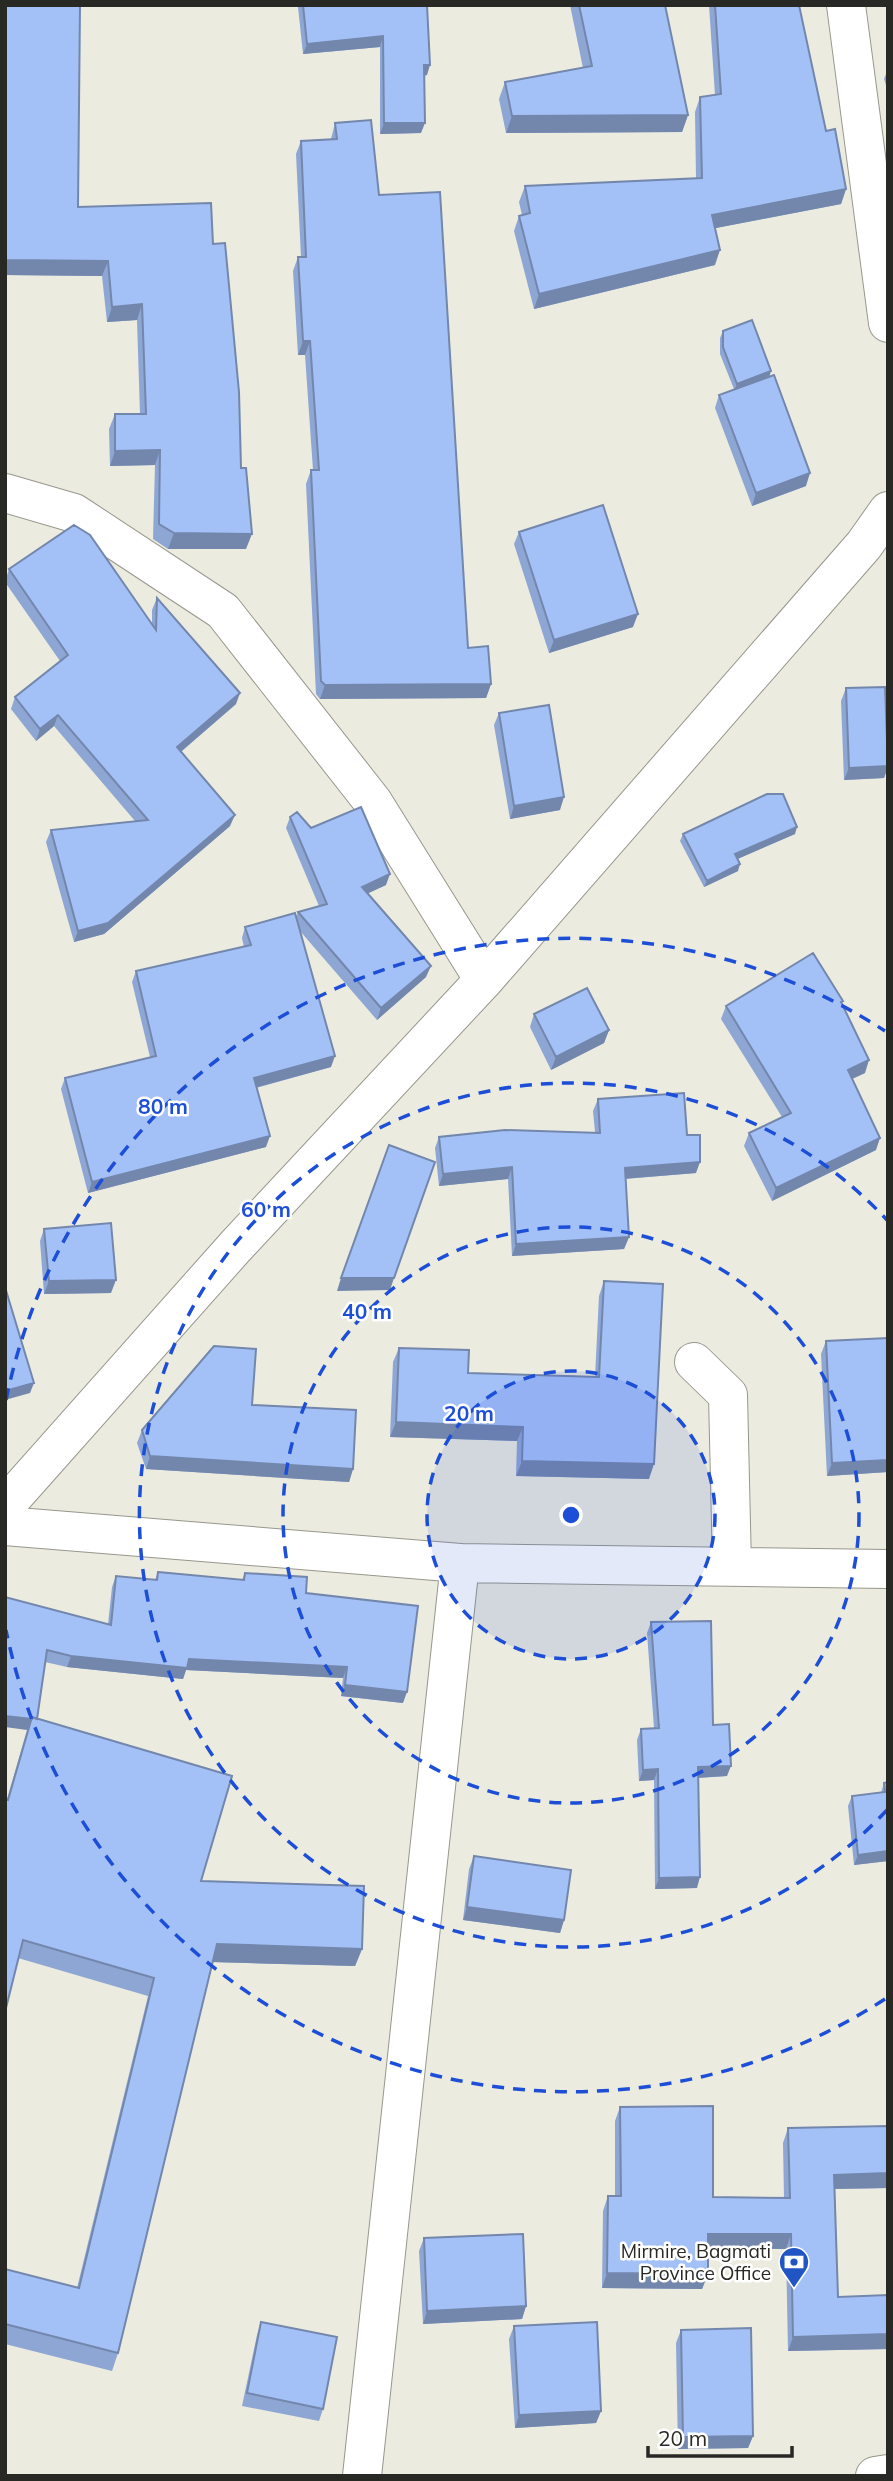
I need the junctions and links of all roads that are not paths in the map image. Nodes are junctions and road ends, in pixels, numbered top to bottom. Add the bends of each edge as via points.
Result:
1 (846, 5) edge
2 (888, 323) edge
3 (5, 493) edge
4 (888, 511) edge
5 (484, 980) junction
6 (694, 1362) dead end
7 (5, 1506) edge
8 (5, 1526) edge
9 (460, 1563) junction
10 (732, 1567) junction
11 (888, 1569) edge
12 (888, 2474) edge
13 (362, 2476) edge
14 (875, 2476) edge

1 - 2 street
3 - 5 street via 74,513 223,611 373,802
4 - 5 street via 864,545
5 - 7 street via 235,1247
6 - 10 street via 728,1395
8 - 9 street
9 - 10 street
9 - 13 street
10 - 11 street
12 - 14 street

